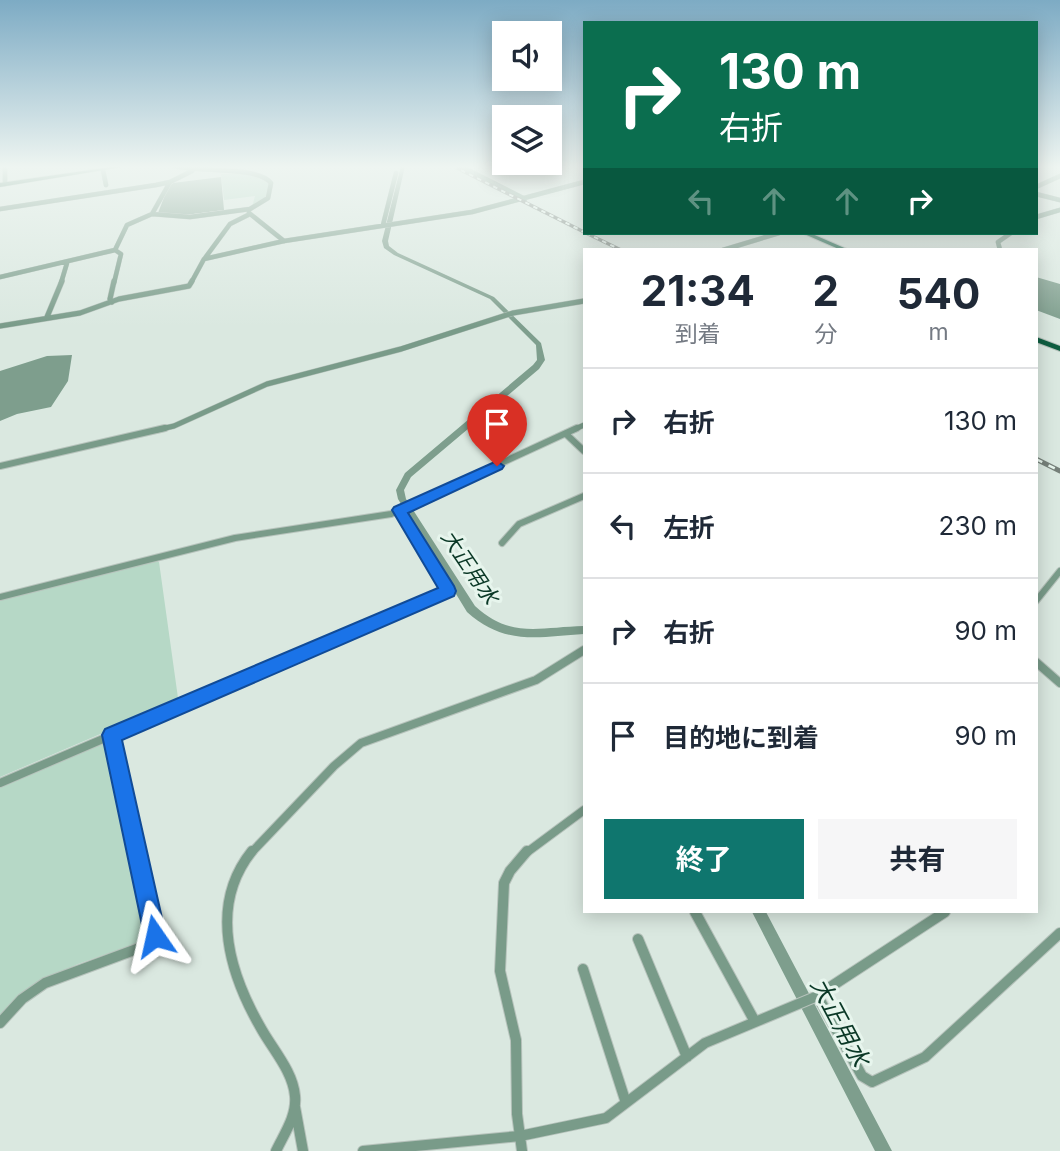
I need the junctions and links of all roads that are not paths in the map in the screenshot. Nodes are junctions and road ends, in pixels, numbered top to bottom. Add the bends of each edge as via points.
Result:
1 (140, 220) edge
2 (237, 220) edge
3 (258, 220) edge
4 (385, 220) edge
5 (421, 220) edge
6 (384, 225) junction
7 (772, 235) edge
8 (810, 235) edge
9 (284, 241) junction
10 (730, 248) edge
11 (841, 248) edge
12 (115, 250) junction
13 (204, 259) junction
14 (67, 263) junction
15 (0, 277) edge
16 (583, 301) edge
17 (112, 302) junction
18 (47, 317) junction
19 (0, 326) edge
20 (1038, 340) edge
21 (1060, 349) edge
22 (583, 426) edge
23 (566, 434) junction
24 (583, 450) edge
25 (0, 466) edge
26 (583, 496) edge
27 (400, 510) junction
28 (502, 543) dead end
29 (1060, 571) edge
30 (0, 597) edge
31 (1038, 598) edge
32 (583, 651) edge
33 (1038, 664) edge
34 (1060, 683) edge
35 (112, 735) junction
36 (0, 783) edge
37 (583, 811) edge
38 (696, 913) edge
39 (943, 913) edge
40 (1060, 933) edge
41 (638, 939) dead end
42 (583, 969) dead end
43 (816, 996) junction
44 (754, 1020) junction
45 (0, 1023) edge
46 (687, 1057) junction
47 (626, 1103) junction
48 (295, 1106) junction
49 (520, 1136) junction
50 (276, 1151) edge
51 (303, 1151) edge
52 (363, 1151) edge
53 (522, 1151) edge

1 - 12 street via 127,225
2 - 13 street
3 - 9 street
4 - 6 street
5 - 6 street
6 - 9 street
7 - 10 street
8 - 11 main road
9 - 13 street
12 - 14 street
12 - 17 street via 121,254
13 - 17 street via 189,286
14 - 15 street
14 - 18 street
16 - 25 street via 513,313 401,349 267,384 174,426
17 - 18 street via 80,313
18 - 19 street
20 - 21 main road
22 - 23 street
23 - 24 street
23 - 27 street
26 - 28 street via 519,524
27 - 30 street via 235,538
27 - 35 street via 448,591
29 - 31 street
32 - 48 street via 536,680 361,743 248,856 226,904 231,963 246,1003 288,1074
33 - 34 street
35 - 36 street
35 - 45 street via 153,943 34,990
37 - 49 street via 523,855 504,883 500,971 516,1040
38 - 44 street
39 - 43 street
40 - 43 street via 925,1057 872,1082 862,1076
41 - 46 street
42 - 47 street
43 - 44 street
44 - 46 street via 705,1043
46 - 47 street
47 - 49 street via 606,1118
48 - 50 street
48 - 51 street
49 - 52 street
49 - 53 street

